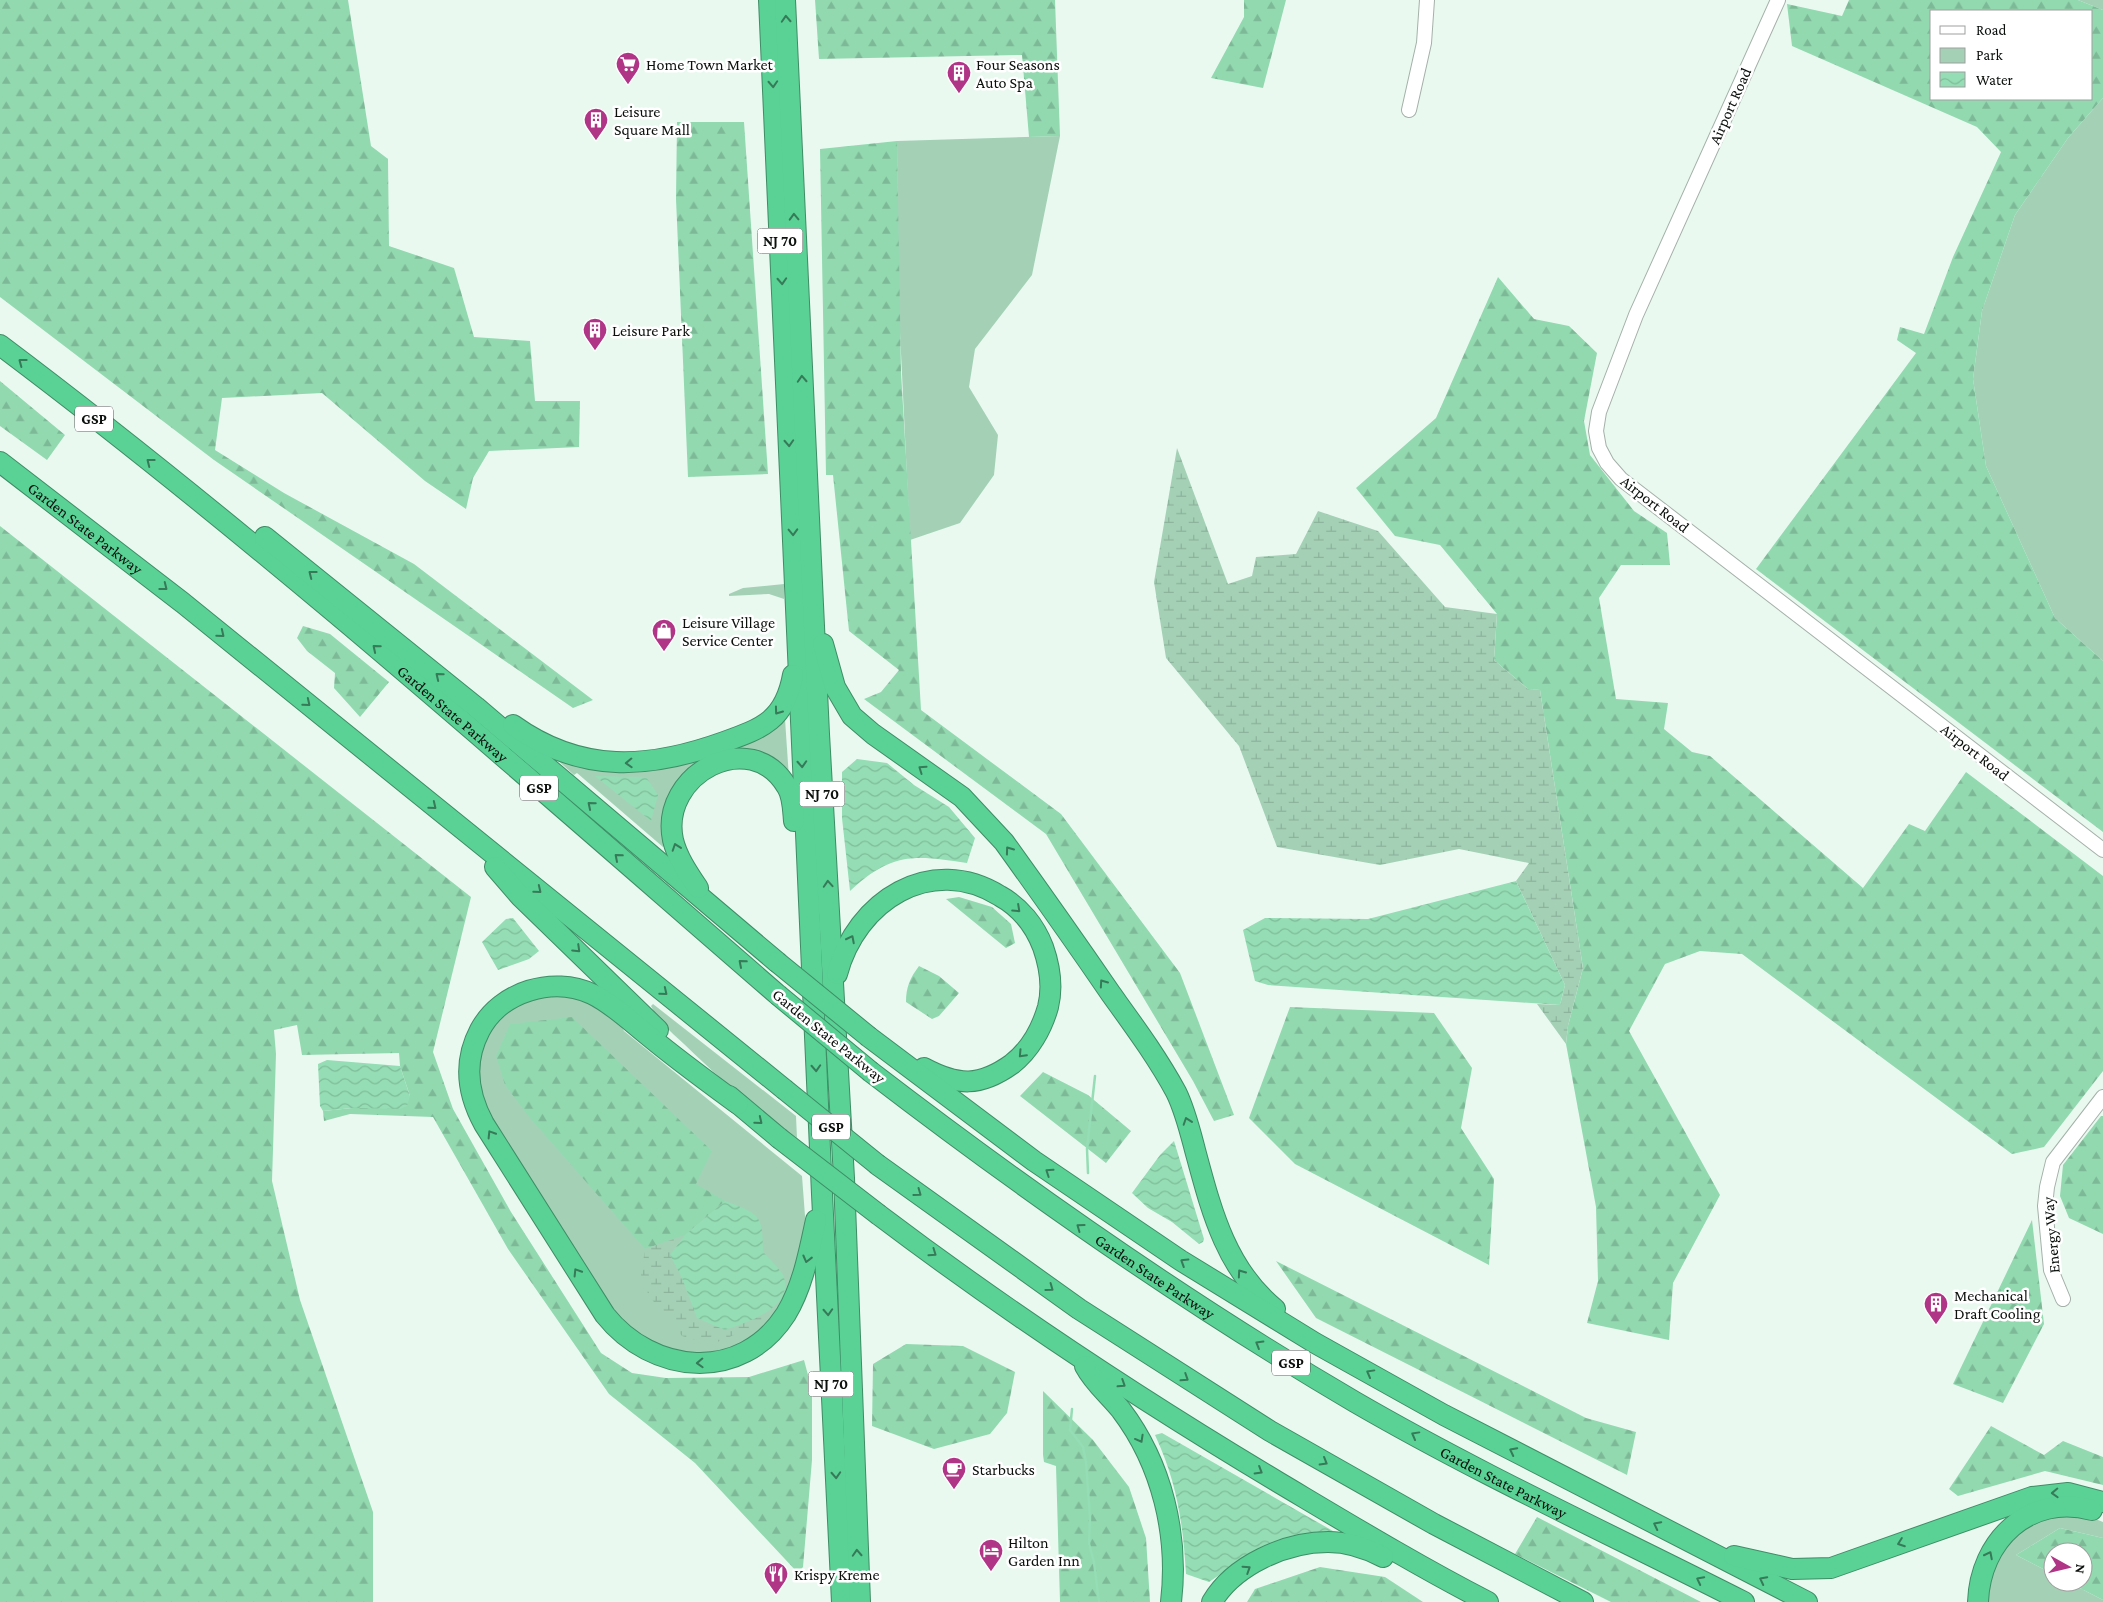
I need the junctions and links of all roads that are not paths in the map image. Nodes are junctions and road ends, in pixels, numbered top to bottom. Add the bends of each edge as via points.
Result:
1 (769, 0) edge
2 (785, 0) edge
3 (1427, 0) edge
4 (1778, 0) edge
5 (1409, 110) dead end
6 (0, 346) edge
7 (0, 462) edge
8 (188, 492) junction
9 (813, 602) junction
10 (798, 648) junction
11 (476, 707) junction
12 (459, 826) junction
13 (2103, 850) edge
14 (807, 862) junction
15 (708, 904) junction
16 (834, 985) junction
17 (894, 1056) junction
18 (2103, 1097) edge
19 (738, 1104) junction
20 (822, 1194) junction
21 (2063, 1299) dead end
22 (1315, 1343) junction
23 (1080, 1358) junction
24 (2103, 1502) edge
25 (2103, 1515) edge
26 (1700, 1548) junction
27 (1487, 1601) edge
28 (842, 1602) edge
29 (860, 1602) edge
30 (1171, 1602) edge
31 (1212, 1602) edge
32 (1582, 1602) edge
33 (1744, 1602) edge
34 (1807, 1602) edge
35 (1978, 1602) edge

1 -> 10 highway, NJ 70
9 -> 2 highway, NJ 70
3 - 5 street via 1424,43
4 - 13 street, Airport Road via 1636,315 1599,412 1596,431 1601,454 1622,479
8 -> 6 highway, Garden State Parkway / GSP
7 -> 12 highway, Garden State Parkway / GSP via 183,603
11 -> 8 highway via 237,515
33 -> 8 highway, Garden State Parkway / GSP, bridge via 1484,1472 1357,1403 1238,1331 1089,1234 871,1072
16 -> 9 highway, NJ 70
22 -> 9 highway via 1270,1305 1234,1263 1212,1211 1177,1094 1151,1051 1004,842 962,797 852,716 835,687
10 -> 11 highway via 788,696 766,725 697,752 665,760 620,763 580,757 547,746 494,711
10 -> 14 highway, NJ 70
15 -> 11 highway
12 -> 19 highway via 520,896 686,1058
12 -> 32 highway, Garden State Parkway / GSP, bridge via 878,1165 1079,1309 1270,1431 1434,1524
15 -> 14 highway via 678,854 673,838 676,803 687,784 713,764 750,760 771,768 781,777 789,789 798,844
14 -> 20 highway, NJ 70
15 - 17 highway, bridge
16 -> 17 highway via 840,960 872,910 899,891 923,882 962,881 991,890 1018,909 1029,922 1047,957 1050,999 1039,1031 1015,1061 999,1073 968,1082 949,1080
29 -> 16 highway, NJ 70
22 -> 17 highway via 1180,1260 1034,1162
18 - 21 street, Energy Way via 2053,1162 2047,1186 2051,1270
20 -> 19 highway via 799,1286 786,1314 768,1334 742,1353 713,1362 682,1362 652,1354 624,1336 605,1315 484,1124 472,1098 470,1059 483,1025 502,1005 540,987 570,987 592,994 609,1005
19 -> 23 highway, bridge via 879,1215
20 -> 28 highway, NJ 70
26 -> 22 highway via 1444,1415
23 -> 27 highway via 1380,1543
23 -> 30 highway via 1090,1376 1121,1410 1154,1469 1172,1536
24 -> 26 highway via 2068,1493 2032,1497 1831,1568 1786,1568
35 -> 25 highway via 1981,1574 1988,1556 2012,1526 2043,1510 2056,1508 2082,1508
34 -> 26 highway
31 -> 27 highway via 1246,1568 1269,1556 1291,1547 1329,1542 1364,1548

